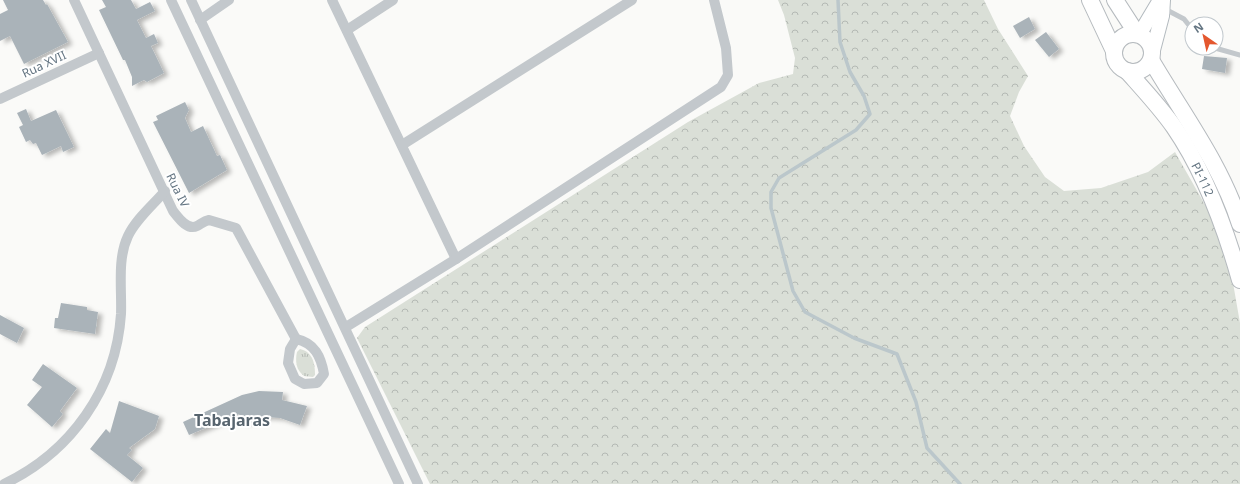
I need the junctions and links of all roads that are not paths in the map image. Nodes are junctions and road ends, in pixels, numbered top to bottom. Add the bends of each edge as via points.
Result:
1 (74, 0) edge
2 (171, 0) edge
3 (191, 0) edge
4 (229, 0) edge
5 (332, 0) edge
6 (394, 0) edge
7 (632, 0) edge
8 (714, 0) edge
9 (1090, 0) edge
10 (1116, 0) edge
11 (1162, 3) edge
12 (1184, 19) edge
13 (200, 20) junction
14 (347, 30) junction
15 (1138, 34) junction
16 (1114, 51) junction
17 (1224, 51) edge
18 (99, 53) junction
19 (1240, 55) edge
20 (1152, 57) junction
21 (1127, 71) junction
22 (0, 99) edge
23 (402, 145) junction
24 (165, 192) junction
25 (1240, 224) edge
26 (456, 259) junction
27 (1240, 280) edge
28 (340, 315) junction
29 (323, 323) junction
30 (346, 327) junction
31 (296, 339) junction
32 (362, 362) junction
33 (346, 370) junction
34 (4, 484) edge
35 (399, 484) edge
36 (418, 484) edge

1 - 18 street, Rua IV
2 - 29 street
3 - 13 street
4 - 13 street
5 - 14 street
6 - 14 street
7 - 23 street
8 - 26 street via 726,48 728,75 722,87
9 - 16 main road, PI-112
10 - 15 main road, PI-112
11 - 12 lane
11 - 15 main road
11 - 20 main road
13 - 28 street
14 - 23 street
15 - 16 main road via 1129,34 1120,39
15 - 20 main road, PI-112 via 1149,43
16 - 21 main road, PI-112 via 1118,65
17 - 19 lane
18 - 22 street, Rua XVII
18 - 24 street, Rua IV
20 - 21 main road via 1143,69
20 - 25 main road, PI-112 / PI-112 via 1161,77 1193,126 1216,169
21 - 27 main road, PI-112 / PI-112 via 1174,127 1198,170 1217,211
23 - 26 street
24 - 31 street, Rua IV via 173,211 190,227 209,220 236,228
24 - 34 street via 128,237 123,256 118,338 109,372 98,398 62,445 40,463
26 - 30 street
28 - 29 street
28 - 30 street
29 - 33 street
30 - 32 street
31 - 31 street via 290,349 288,363 295,379 304,384 317,383 324,374 322,360 315,349 305,341
32 - 33 street
32 - 36 street
33 - 35 street

